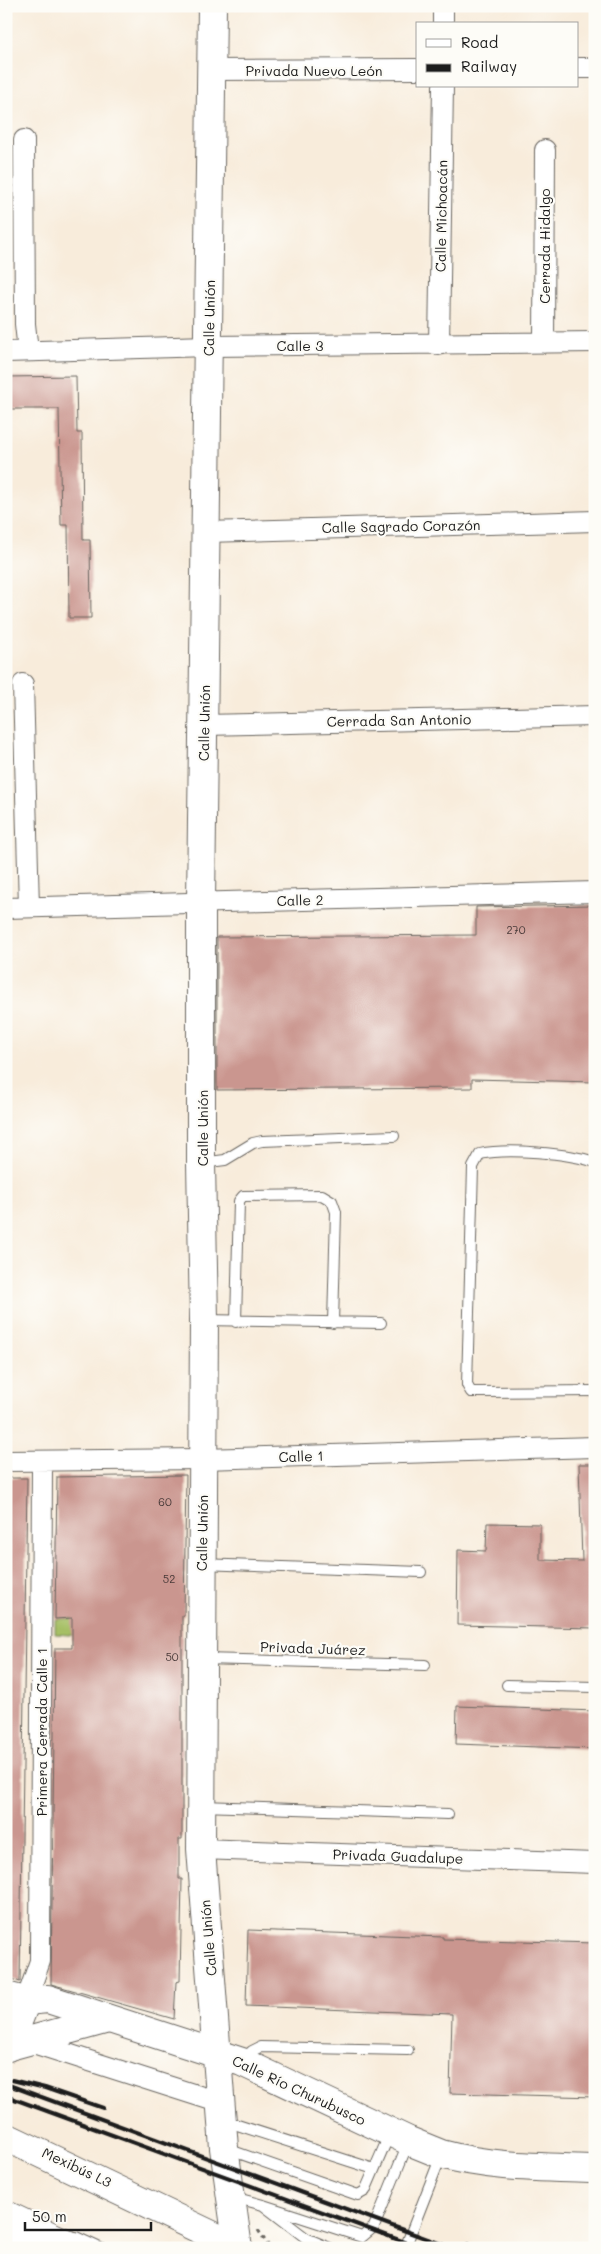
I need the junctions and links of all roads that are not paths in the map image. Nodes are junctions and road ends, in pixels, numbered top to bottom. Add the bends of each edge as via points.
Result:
1 (212, 6) edge
2 (443, 6) edge
3 (443, 22) edge
4 (578, 68) edge
5 (595, 68) edge
6 (416, 69) edge
7 (211, 70) junction
8 (443, 88) edge
9 (24, 140) dead end
10 (545, 150) dead end
11 (595, 342) edge
12 (544, 343) junction
13 (439, 345) junction
14 (208, 346) junction
15 (28, 351) junction
16 (6, 352) edge
17 (595, 521) edge
18 (206, 532) junction
19 (24, 684) dead end
20 (595, 716) edge
21 (204, 725) junction
22 (595, 892) edge
23 (201, 902) junction
24 (29, 907) junction
25 (6, 908) edge
26 (394, 1136) dead end
27 (595, 1162) edge
28 (202, 1163) junction
29 (204, 1320) junction
30 (236, 1322) junction
31 (333, 1323) junction
32 (381, 1323) dead end
33 (595, 1391) edge
34 (595, 1447) edge
35 (203, 1459) junction
36 (6, 1461) edge
37 (42, 1461) junction
38 (202, 1564) junction
39 (421, 1572) dead end
40 (201, 1659) junction
41 (425, 1665) dead end
42 (507, 1685) dead end
43 (595, 1687) edge
44 (201, 1806) junction
45 (448, 1814) dead end
46 (201, 1849) junction
47 (595, 1863) edge
48 (13, 2000) edge
49 (108, 2019) junction
50 (14, 2045) edge
51 (408, 2050) dead end
52 (230, 2057) junction
53 (221, 2112) junction
54 (6, 2137) edge
55 (399, 2137) junction
56 (224, 2148) junction
57 (441, 2154) junction
58 (33, 2162) dead end
59 (374, 2169) junction
60 (595, 2169) edge
61 (230, 2196) junction
62 (262, 2205) junction
63 (6, 2206) edge
64 (6, 2215) edge
65 (6, 2229) edge
66 (32, 2248) edge
67 (76, 2248) edge
68 (100, 2248) edge
69 (218, 2248) edge
70 (238, 2248) edge
71 (330, 2248) edge
72 (405, 2248) edge

1 - 7 street, Calle Unión
2 - 3 street
4 - 5 street
6 - 7 street, Privada Nuevo León
7 - 14 street, Calle Unión
8 - 13 street, Calle Michoacán
9 - 15 street
10 - 12 street, Cerrada Hidalgo
11 - 12 street, Calle 3
12 - 13 street, Calle 3
13 - 14 street, Calle 3
14 - 15 street, Calle 3
14 - 18 street, Calle Unión
15 - 16 street, Calle 3
17 - 18 street, Calle Sagrado Corazón
18 - 21 street, Calle Unión
19 - 24 street
20 - 21 street, Cerrada San Antonio
21 - 23 street, Calle Unión
22 - 23 street, Calle 2
23 - 24 street, Calle 2
23 - 28 street, Calle Unión
24 - 25 street, Calle 2
26 - 28 lane via 262,1142 225,1160
27 - 33 lane via 580,1157 494,1150 480,1154 474,1167 468,1385 471,1392
28 - 29 street, Calle Unión
29 - 30 lane
29 - 35 street, Calle Unión
30 - 31 lane
30 - 31 lane via 239,1201 243,1196 322,1195 332,1201 336,1212
31 - 32 lane
34 - 35 street, Calle 1
35 - 37 street, Calle 1
35 - 38 street, Calle Unión
36 - 37 street, Calle 1
37 - 48 street, Primera Cerrada Calle 1 via 40,1961
38 - 39 lane
38 - 40 street, Calle Unión
40 - 41 lane, Privada Juárez
40 - 44 street, Calle Unión
42 - 43 lane
44 - 45 lane
44 - 46 street, Calle Unión
46 - 47 street, Privada Guadalupe
46 - 52 street, Calle Unión
48 - 49 street, Calle Río Churubusco via 48,1999
48 - 50 street
49 - 50 street
49 - 52 street, Calle Río Churubusco
50 - 53 street
51 - 52 lane via 260,2047
52 - 53 street, Calle Unión
52 - 55 street, Calle Río Churubusco
53 - 56 street, Calle Unión
53 - 59 lane
54 - 70 street
55 - 57 street, Calle Río Churubusco
55 - 59 lane
55 - 62 lane via 374,2227 362,2237
56 - 59 lane via 351,2195 365,2191
56 - 61 street, Calle Unión
57 - 60 street, Calle Río Churubusco via 470,2162
57 - 72 lane
58 - 69 lane, Mexibús L3
61 - 62 lane
61 - 70 street, Calle Unión
62 - 71 lane via 306,2238
63 - 68 lane
64 - 67 street
65 - 66 street

